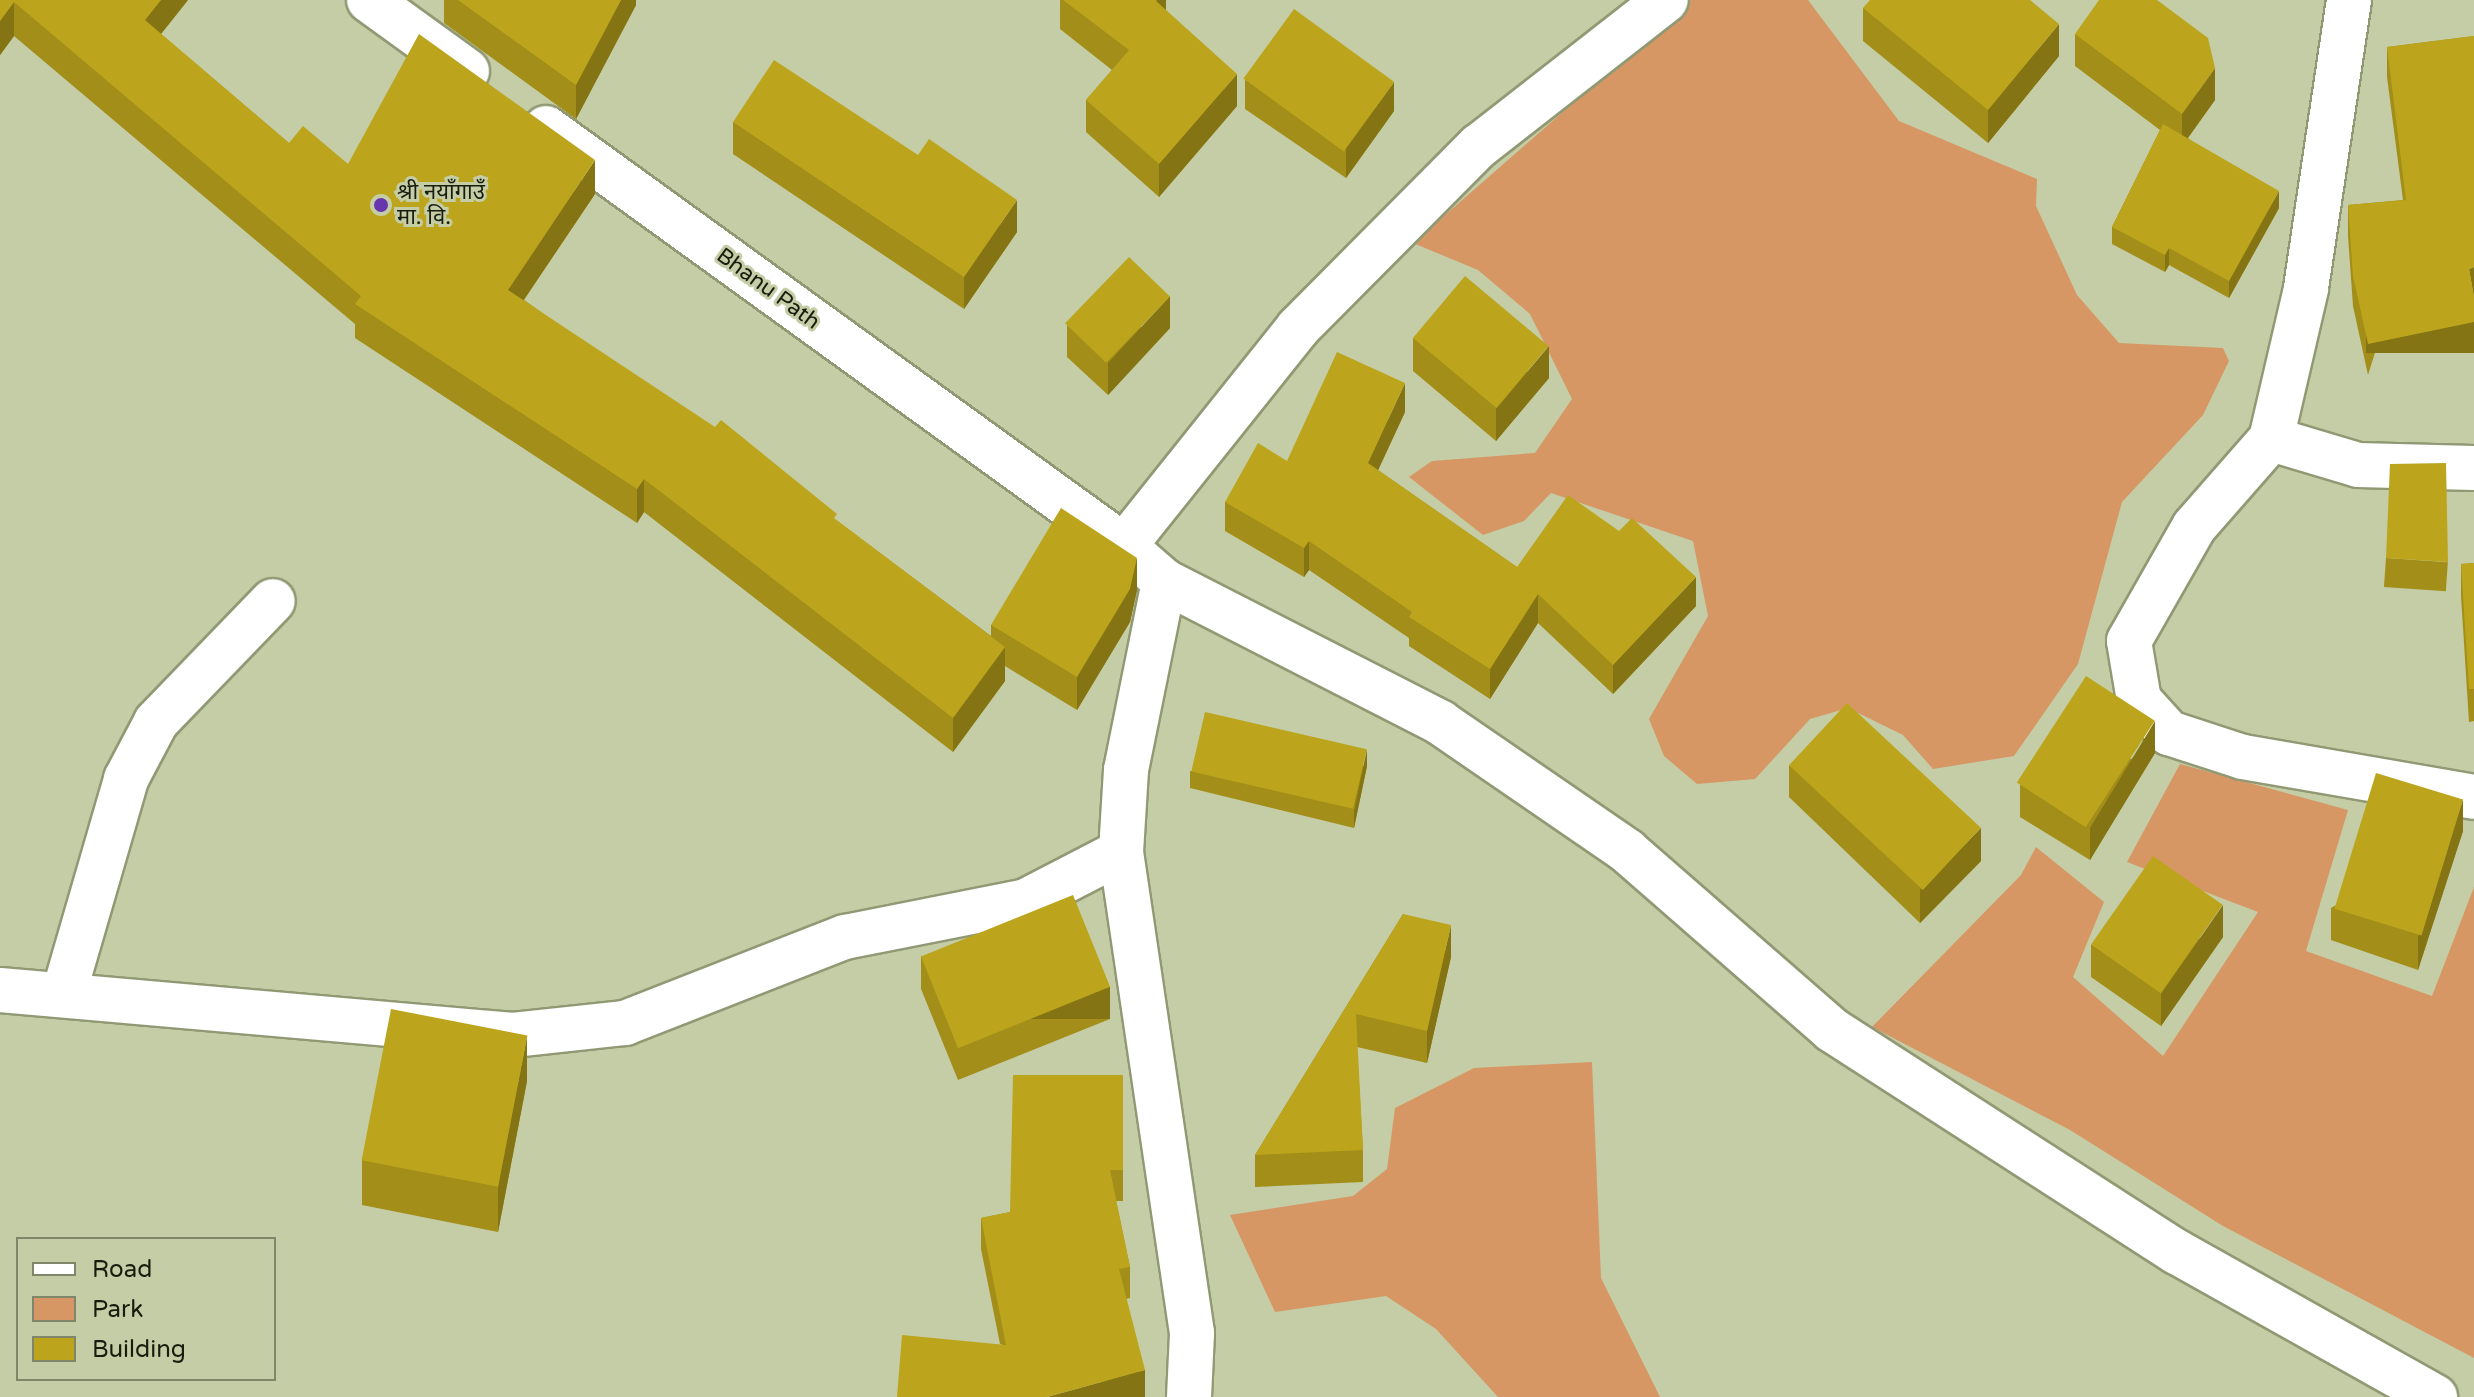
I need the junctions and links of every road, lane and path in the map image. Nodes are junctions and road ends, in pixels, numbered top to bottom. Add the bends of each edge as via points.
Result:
1 (369, 0) edge
2 (1666, 0) edge
3 (2349, 0) edge
4 (2271, 439) junction
5 (2474, 468) edge
6 (1124, 546) junction
7 (1164, 581) junction
8 (273, 601) dead end
9 (2474, 797) edge
10 (1121, 852) junction
11 (0, 990) edge
12 (64, 993) junction
13 (1189, 1397) edge
14 (2435, 1397) edge

1 - 6 street, Bhanu Path
2 - 6 street via 1479,146 1319,307
3 - 4 street via 2306,289
4 - 5 street via 2358,465
4 - 9 street via 2194,527 2129,641 2139,700 2169,733 2243,757
6 - 7 street, Bhanu Path
7 - 10 street via 1126,770
7 - 14 street, Bhanu Path via 1441,723 1627,851 1832,1030 2177,1252
8 - 12 street via 156,722 132,768
10 - 12 street via 1026,901 845,937 625,1023 513,1035
10 - 13 street via 1192,1333
11 - 12 street

